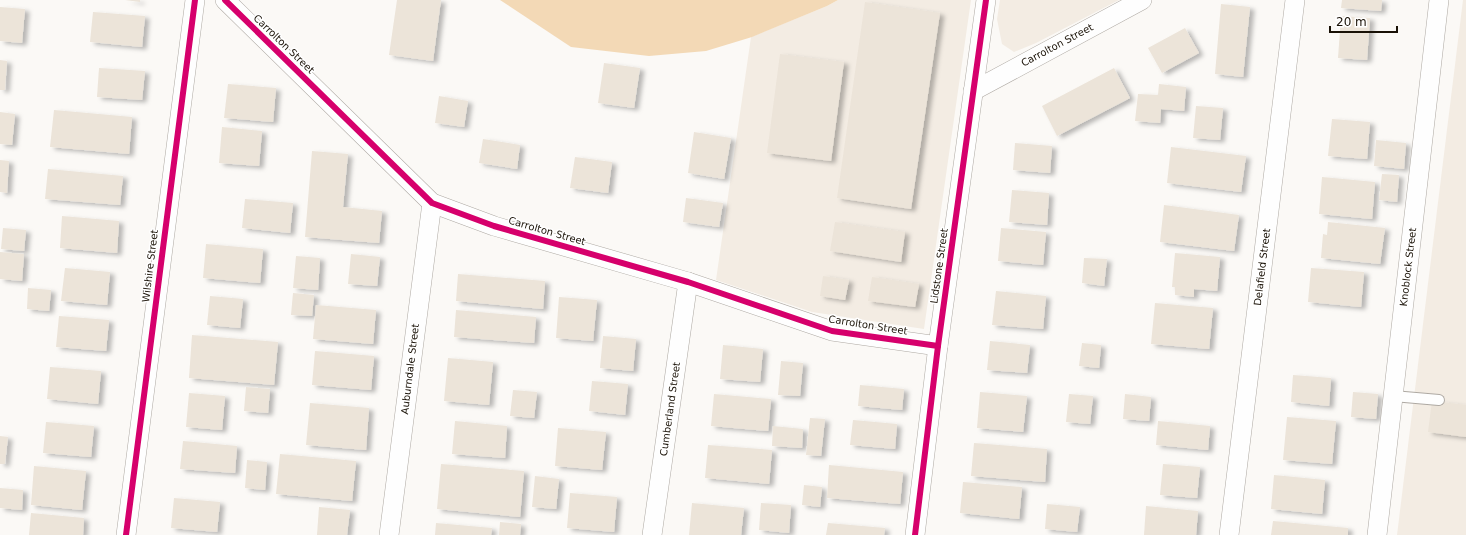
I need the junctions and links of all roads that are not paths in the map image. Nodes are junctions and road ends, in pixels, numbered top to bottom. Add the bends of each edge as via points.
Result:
1 (195, 0) edge
2 (225, 0) edge
3 (986, 0) edge
4 (1142, 0) edge
5 (1295, 0) edge
6 (1439, 0) edge
7 (973, 91) junction
8 (432, 203) junction
9 (688, 282) junction
10 (938, 346) junction
11 (1393, 396) junction
12 (1439, 400) dead end
13 (126, 535) edge
14 (389, 535) edge
15 (652, 535) edge
16 (915, 535) edge
17 (1229, 535) edge
18 (1377, 535) edge

1 - 13 street, Wilshire Street
2 - 8 street, Carrolton Street
3 - 7 street, Lidstone Street
4 - 7 street, Carrolton Street
5 - 17 street, Delafield Street
6 - 11 street, Knoblock Street
7 - 10 street, Lidstone Street
8 - 9 street, Carrolton Street via 494,226
8 - 14 street, Auburndale Street
9 - 10 street, Carrolton Street via 832,330
9 - 15 street, Cumberland Street
10 - 16 street, Lidstone Street
11 - 12 lane
11 - 18 street, Knoblock Street

